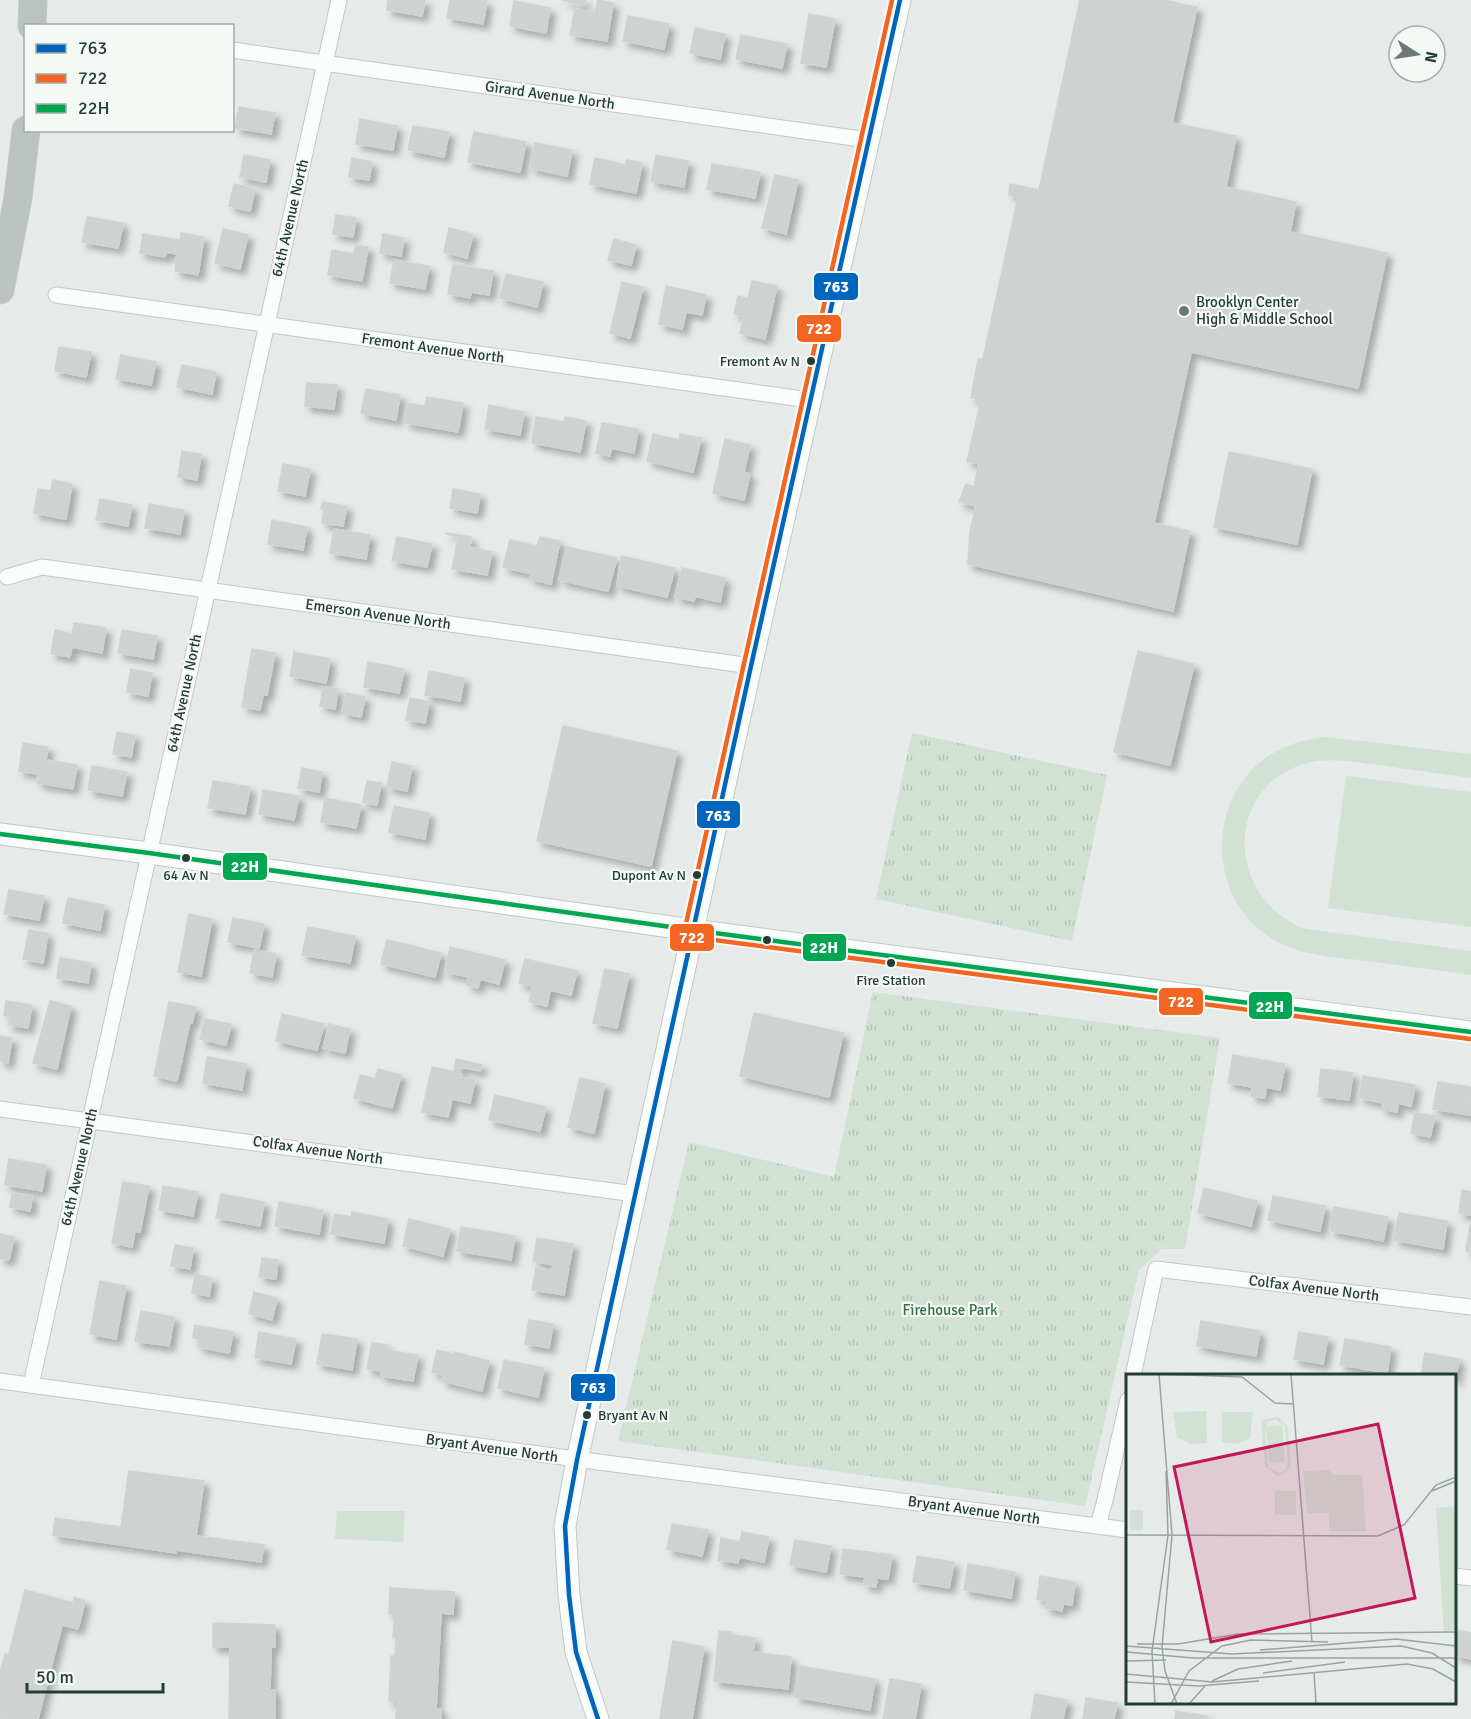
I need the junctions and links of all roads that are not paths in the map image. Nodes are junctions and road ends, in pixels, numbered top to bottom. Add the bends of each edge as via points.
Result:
1 (33, 0) edge
2 (339, 0) edge
3 (900, 0) edge
4 (32, 24) edge
5 (234, 50) edge
6 (324, 63) junction
7 (26, 132) edge
8 (868, 140) junction
9 (0, 290) edge
10 (56, 295) dead end
11 (266, 325) junction
12 (810, 400) junction
13 (7, 577) dead end
14 (207, 590) junction
15 (751, 666) junction
16 (0, 834) edge
17 (149, 853) junction
18 (692, 930) junction
19 (1471, 1032) edge
20 (0, 1108) edge
21 (90, 1119) junction
22 (635, 1194) junction
23 (1471, 1307) edge
24 (1133, 1374) edge
25 (0, 1381) edge
26 (31, 1385) junction
27 (1126, 1408) edge
28 (577, 1460) junction
29 (1098, 1526) junction
30 (1126, 1530) edge
31 (1456, 1576) edge
32 (1471, 1578) edge
33 (598, 1719) edge

1 - 4 highway
2 - 6 street, 64th Avenue North
3 - 8 street
5 - 6 street, Girard Avenue North
6 - 8 street, Girard Avenue North
6 - 11 street, 64th Avenue North
7 - 9 highway
8 - 12 street
10 - 11 street, Fremont Avenue North
11 - 12 street, Fremont Avenue North
11 - 14 street, 64th Avenue North
12 - 15 street
13 - 14 street, Emerson Avenue North via 42,567
14 - 15 street, Emerson Avenue North
14 - 17 street, 64th Avenue North
15 - 18 street
16 - 17 street
17 - 18 street
17 - 21 street, 64th Avenue North
18 - 19 street
18 - 22 street
20 - 21 street, Colfax Avenue North
21 - 22 street, Colfax Avenue North
21 - 26 street, 64th Avenue North
22 - 28 street
23 - 24 street, Colfax Avenue North via 1156,1269
25 - 26 street, Bryant Avenue North
26 - 28 street, Bryant Avenue North
27 - 29 street
28 - 29 street, Bryant Avenue North
28 - 33 street via 565,1526 569,1595 576,1652
29 - 30 street, Bryant Avenue North
31 - 32 street

